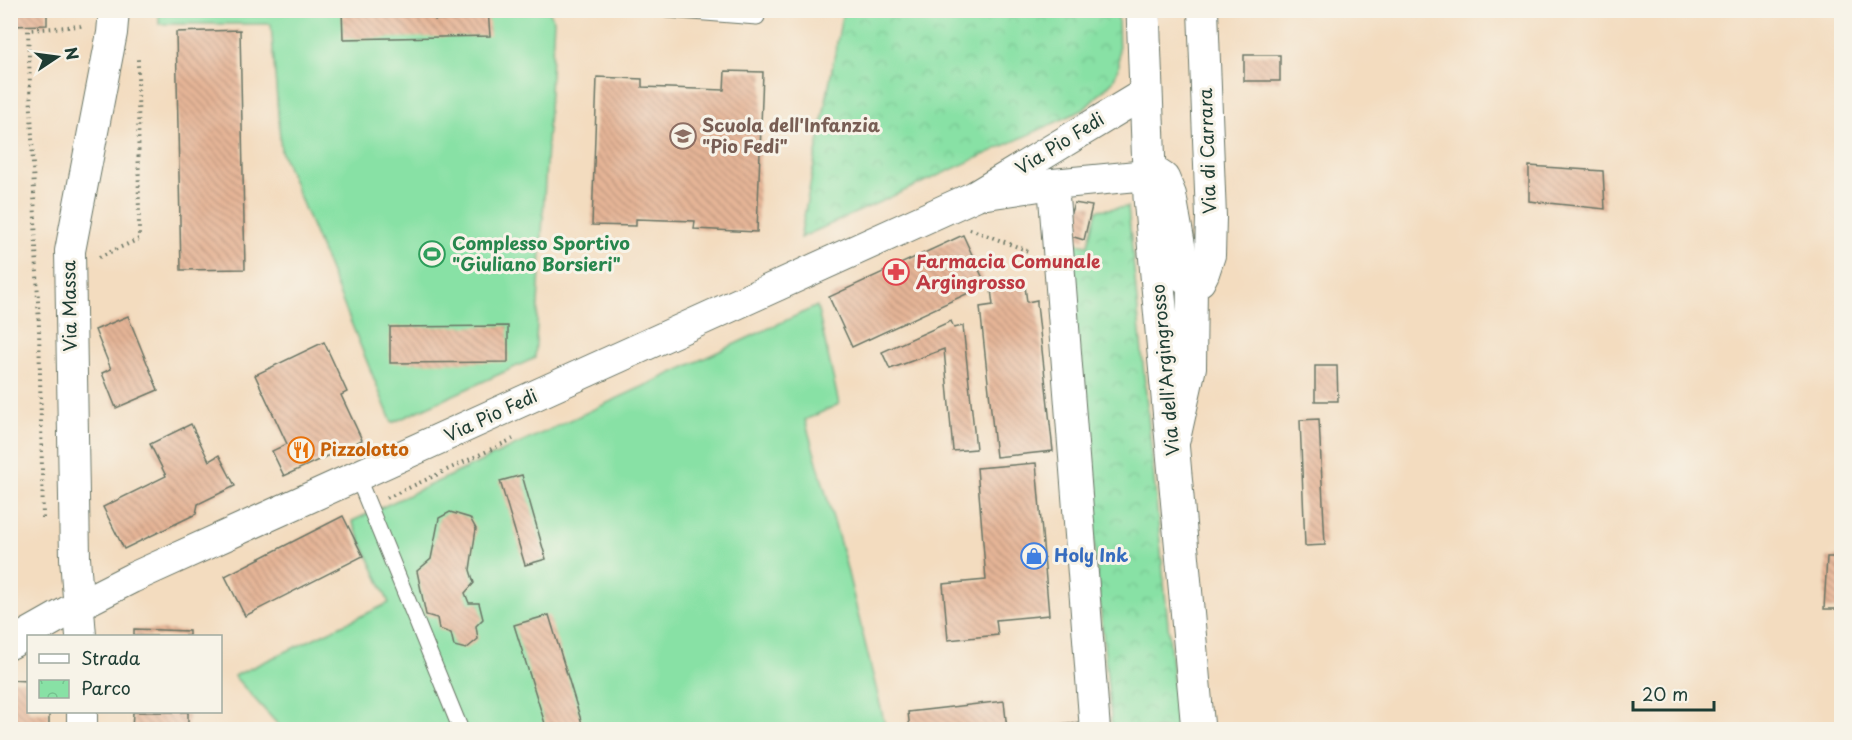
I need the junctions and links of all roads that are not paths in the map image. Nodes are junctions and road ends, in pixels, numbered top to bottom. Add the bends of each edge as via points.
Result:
1 (114, 10) edge
2 (668, 10) edge
3 (1143, 10) edge
4 (1203, 10) edge
5 (757, 17) dead end
6 (1145, 93) junction
7 (1149, 175) junction
8 (1053, 184) junction
9 (975, 196) junction
10 (1192, 284) junction
11 (1173, 448) junction
12 (357, 476) junction
13 (78, 605) junction
14 (81, 635) edge
15 (10, 644) edge
16 (82, 713) edge
17 (82, 729) edge
18 (461, 729) edge
19 (1095, 729) edge
20 (1198, 729) edge

1 - 13 street, Via Massa via 70,251
2 - 5 lane
3 - 6 street, Via dell'Argingrosso
4 - 10 street, Via di Carrara via 1210,255 1200,280
6 - 7 street, Via dell'Argingrosso
6 - 9 street, Via Pio Fedi
7 - 8 street, Via Pio Fedi
7 - 10 street, Via di Carrara via 1158,174 1167,182 1186,279
7 - 11 street, Via dell'Argingrosso
8 - 9 street, Via Pio Fedi
8 - 19 street
9 - 12 street, Via Pio Fedi
10 - 11 street, Via di Carrara via 1191,367
11 - 20 street, Via dell'Argingrosso
12 - 13 street, Via Pio Fedi
12 - 18 lane
13 - 14 street, Via Massa
13 - 15 street, Via Pio Fedi
16 - 17 street

